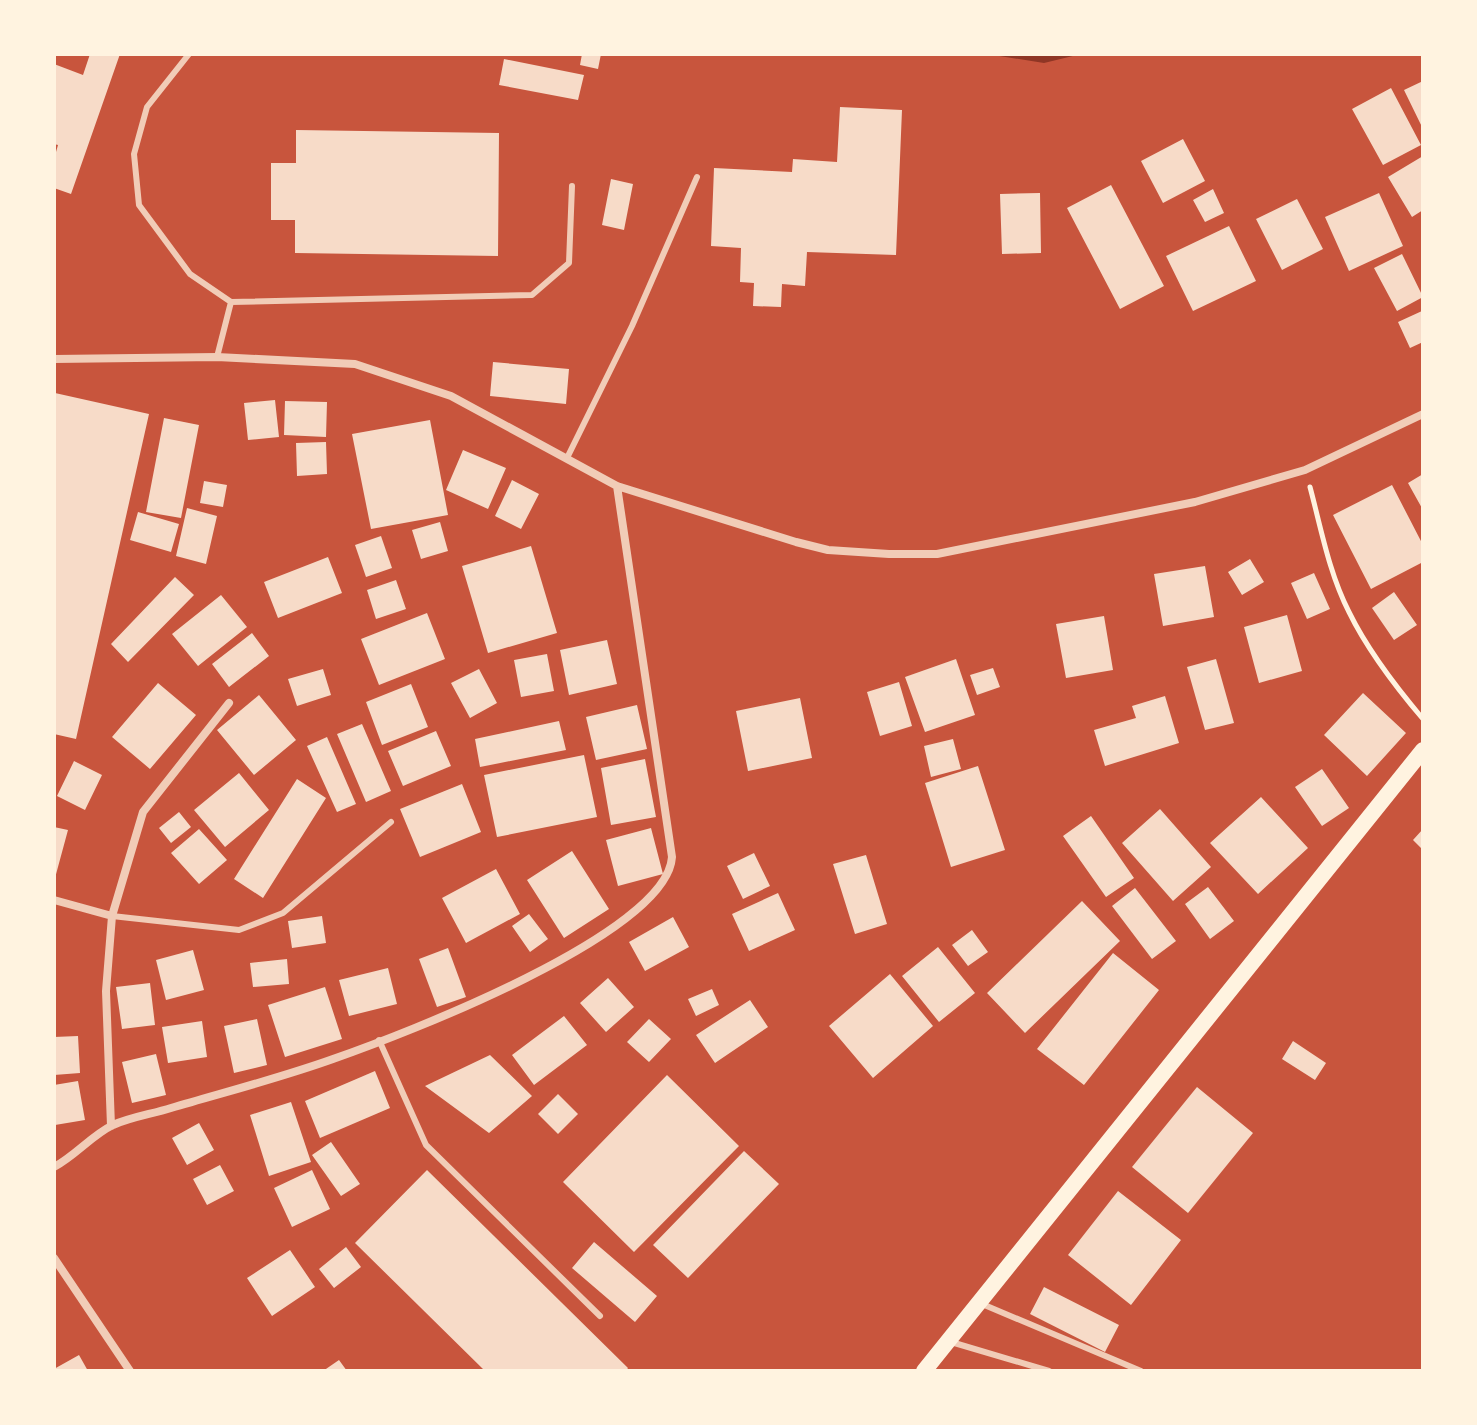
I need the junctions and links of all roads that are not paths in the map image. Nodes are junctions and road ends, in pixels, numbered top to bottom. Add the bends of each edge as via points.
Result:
1 (189, 54) edge
2 (697, 177) dead end
3 (572, 186) dead end
4 (231, 302) junction
5 (217, 357) junction
6 (54, 359) edge
7 (1423, 414) edge
8 (567, 458) junction
9 (617, 486) junction
10 (229, 703) dead end
11 (1423, 750) edge
12 (391, 822) dead end
13 (54, 900) edge
14 (112, 916) junction
15 (379, 1040) junction
16 (111, 1126) junction
17 (54, 1167) edge
18 (54, 1258) edge
19 (978, 1302) junction
20 (600, 1316) dead end
21 (948, 1341) junction
22 (1038, 1369) edge
23 (130, 1371) edge
24 (924, 1371) edge
25 (1049, 1371) edge
26 (1141, 1371) edge

1 - 4 lane via 147,107 134,154 139,205 190,274
2 - 8 lane
3 - 4 lane via 569,263 532,295
4 - 5 lane
5 - 6 street
5 - 8 street via 355,364 380,371 451,396
7 - 9 street via 1305,470 1195,502 937,554 828,550
8 - 9 street
9 - 15 street via 671,872 591,944 539,974
10 - 14 street via 143,812
11 - 19 main road
12 - 14 lane via 283,913 239,930
13 - 14 street
14 - 16 street via 106,991
15 - 16 street via 335,1059
15 - 20 lane via 426,1145
16 - 17 street
18 - 23 street
19 - 21 main road
19 - 26 lane
21 - 22 lane
21 - 24 main road
22 - 25 lane

